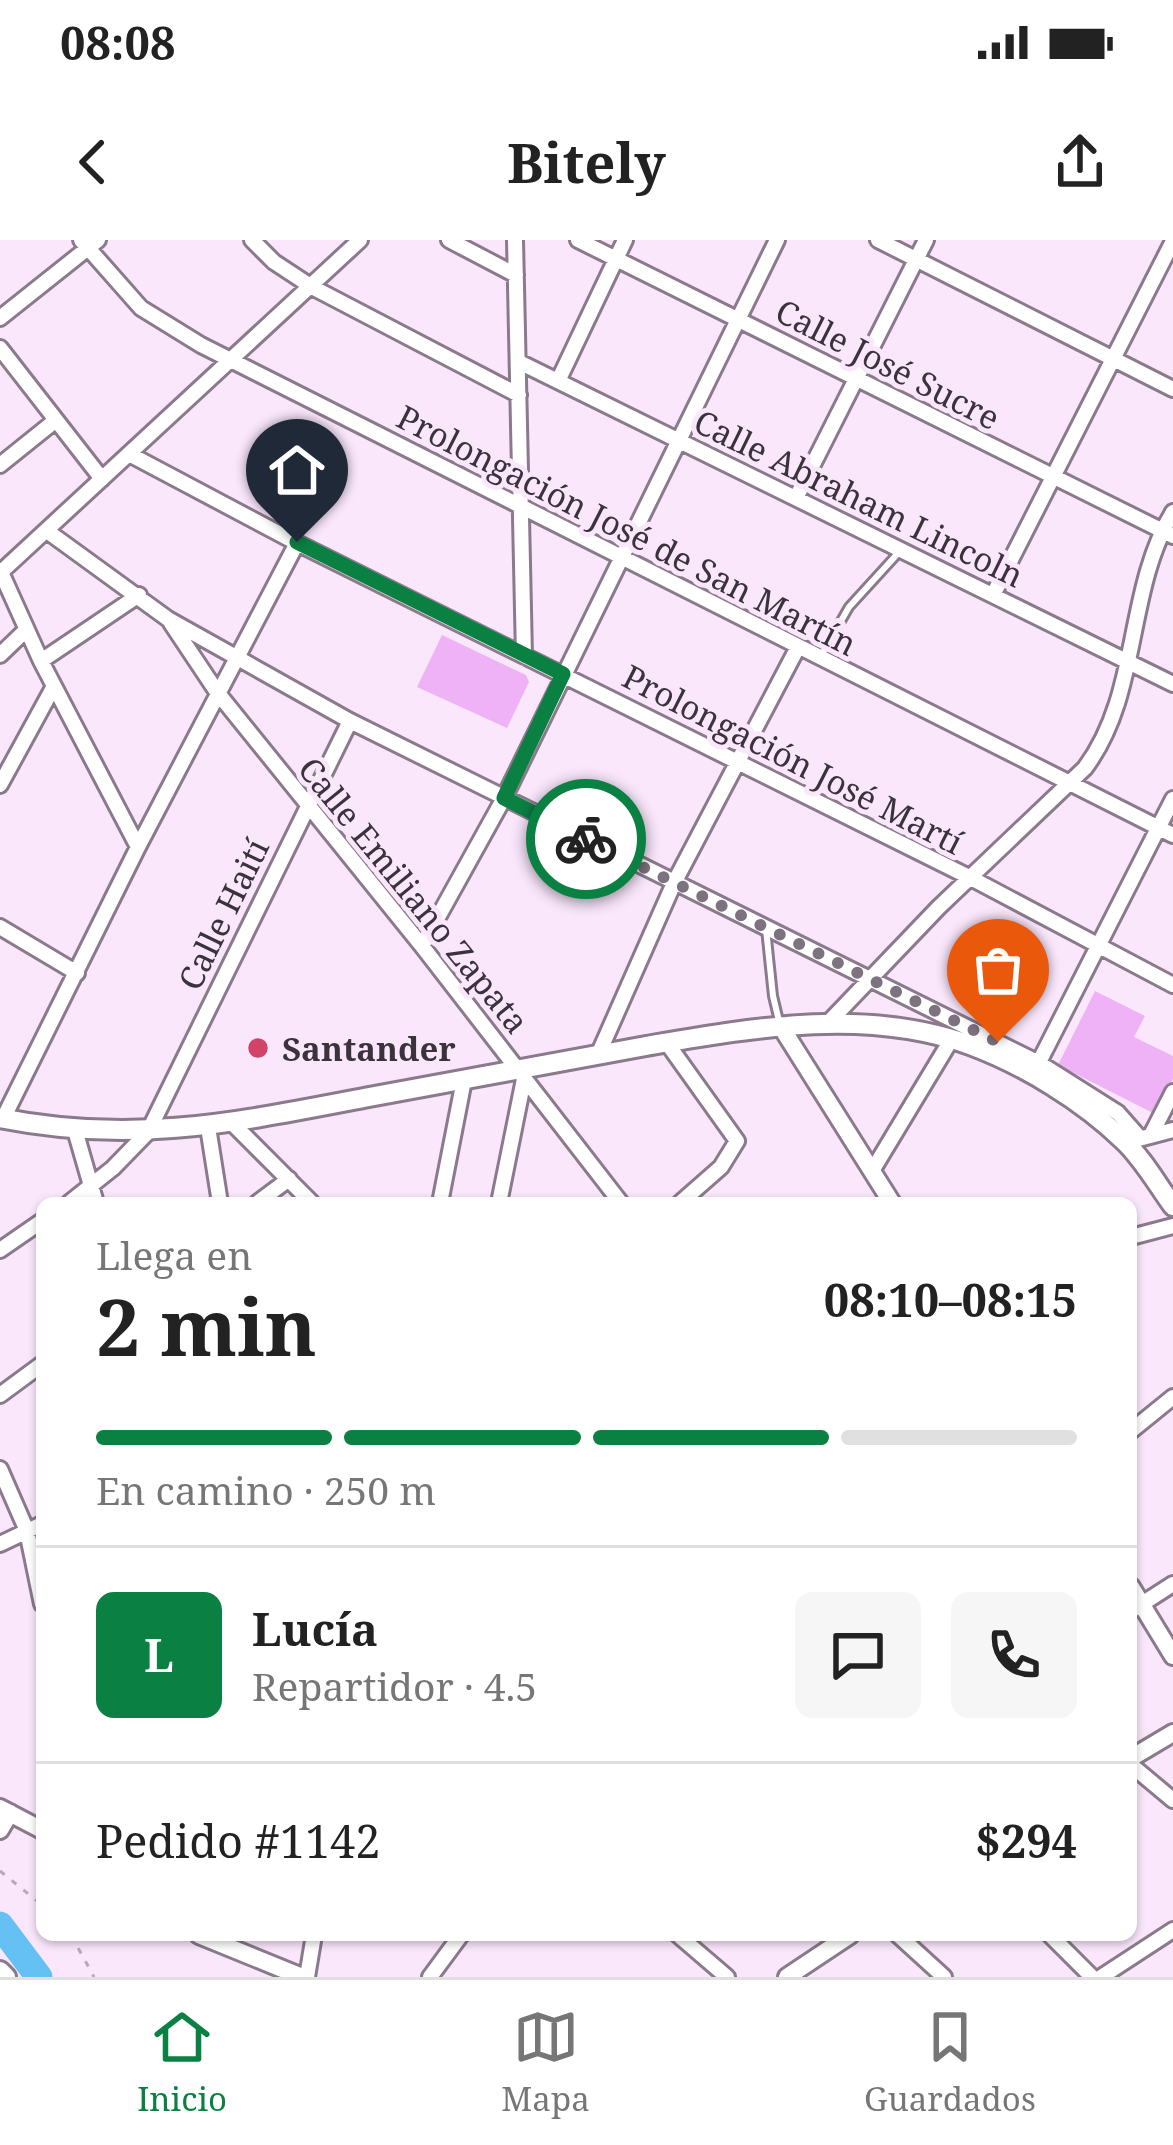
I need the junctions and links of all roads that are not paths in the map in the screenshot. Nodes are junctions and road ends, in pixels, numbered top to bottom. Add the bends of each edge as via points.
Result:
1 (252, 240) edge
2 (360, 240) edge
3 (449, 240) edge
4 (515, 240) edge
5 (578, 240) edge
6 (625, 240) edge
7 (777, 240) edge
8 (878, 240) edge
9 (926, 240) edge
10 (1172, 240) edge
11 (89, 243) edge
12 (616, 259) junction
13 (916, 259) junction
14 (516, 274) junction
15 (312, 286) junction
16 (0, 318) edge
17 (737, 318) junction
18 (0, 348) edge
19 (232, 360) junction
20 (1115, 361) junction
21 (519, 362) junction
22 (857, 378) junction
23 (559, 379) junction
24 (1173, 389) edge
25 (519, 395) junction
26 (56, 420) junction
27 (677, 438) junction
28 (131, 455) junction
29 (0, 465) edge
30 (102, 479) junction
31 (1055, 479) junction
32 (797, 496) junction
33 (520, 508) junction
34 (1173, 512) edge
35 (47, 531) junction
36 (1167, 533) edge
37 (297, 542) junction
38 (901, 550) junction
39 (621, 557) junction
40 (1, 571) edge
41 (139, 595) junction
42 (993, 596) junction
43 (168, 619) junction
44 (26, 630) junction
45 (798, 647) junction
46 (0, 655) edge
47 (524, 656) junction
48 (820, 657) junction
49 (234, 658) junction
50 (41, 661) junction
51 (1127, 663) junction
52 (563, 674) junction
53 (1173, 684) edge
54 (54, 686) junction
55 (217, 692) junction
56 (350, 721) junction
57 (735, 762) junction
58 (1, 778) edge
59 (1070, 783) junction
60 (504, 798) junction
61 (1173, 799) edge
62 (307, 804) junction
63 (1166, 831) edge
64 (138, 847) junction
65 (969, 877) junction
66 (674, 883) junction
67 (0, 927) edge
68 (766, 929) junction
69 (422, 946) junction
70 (1099, 948) junction
71 (77, 973) junction
72 (872, 980) junction
73 (1173, 985) edge
74 (827, 1024) junction
75 (780, 1025) junction
76 (951, 1040) junction
77 (667, 1043) junction
78 (598, 1055) junction
79 (1035, 1069) junction
80 (522, 1074) junction
81 (464, 1080) junction
82 (1173, 1093) edge
83 (2, 1119) edge
84 (232, 1123) junction
85 (208, 1127) junction
86 (75, 1130) junction
87 (1173, 1130) edge
88 (148, 1132) junction
89 (1139, 1139) junction
90 (872, 1171) junction
91 (289, 1179) junction
92 (93, 1196) edge
93 (219, 1197) edge
94 (265, 1197) edge
95 (305, 1197) edge
96 (441, 1197) edge
97 (500, 1197) edge
98 (616, 1197) edge
99 (686, 1197) edge
100 (888, 1197) edge
101 (1173, 1206) edge
102 (36, 1225) edge
103 (1173, 1226) edge
104 (1137, 1235) edge
105 (0, 1250) edge
106 (36, 1368) edge
107 (0, 1395) edge
108 (1173, 1397) edge
109 (1137, 1427) edge
110 (0, 1469) edge
111 (36, 1527) edge
112 (27, 1531) junction
113 (0, 1544) edge
114 (36, 1575) edge
115 (1173, 1584) edge
116 (1137, 1606) edge
117 (1137, 1608) edge
118 (1173, 1656) edge
119 (1173, 1733) edge
120 (1137, 1757) edge
121 (1137, 1767) edge
122 (1173, 1800) edge
123 (5, 1810) edge
124 (36, 1828) edge
125 (0, 1830) edge
126 (1173, 1930) edge
127 (215, 1941) edge
128 (313, 1941) edge
129 (457, 1941) edge
130 (685, 1941) edge
131 (841, 1941) edge
132 (905, 1941) edge
133 (1057, 1941) edge
134 (304, 1977) edge
135 (430, 1977) edge
136 (728, 1977) edge
137 (787, 1977) edge
138 (944, 1977) edge
139 (1096, 1977) edge

1 - 15 street
2 - 15 street
3 - 14 street
4 - 14 street
5 - 12 street, Calle José Sucre
6 - 12 street
7 - 17 street
8 - 13 street
9 - 13 street
10 - 20 street
11 - 16 street
11 - 19 street, Prolongación José de San Martín via 141,308
12 - 17 street, Calle José Sucre
12 - 23 street
13 - 20 street
13 - 22 street
14 - 21 street
15 - 19 street
15 - 25 street
17 - 22 street, Calle José Sucre
17 - 27 street
18 - 26 street
19 - 28 street
19 - 33 street, Prolongación José de San Martín
20 - 24 street
20 - 31 street
21 - 23 street, Calle Abraham Lincoln
21 - 25 street
22 - 31 street, Calle José Sucre
22 - 32 street
23 - 27 street, Calle Abraham Lincoln
25 - 33 street
26 - 29 street
26 - 30 street
27 - 32 street, Calle Abraham Lincoln
27 - 39 street
28 - 30 street
28 - 37 street, Prolongación José Martí
30 - 35 street
31 - 36 street, Calle José Sucre
31 - 42 street
32 - 38 street, Calle Abraham Lincoln
33 - 39 street, Prolongación José de San Martín
33 - 47 street
34 - 36 street
35 - 40 street
35 - 41 street
36 - 51 street via 1143,576
37 - 47 street, Prolongación José Martí
37 - 49 street
38 - 42 street, Calle Abraham Lincoln
38 - 48 lane via 849,607
39 - 45 street, Prolongación José de San Martín
39 - 52 street
40 - 44 street
41 - 43 street
41 - 50 street
42 - 51 street, Calle Abraham Lincoln
43 - 49 street
43 - 55 street, Calle Emiliano Zapata
44 - 46 street
44 - 50 street
45 - 48 street, Prolongación José de San Martín
45 - 57 street
47 - 52 street, Prolongación José Martí
48 - 59 street, Prolongación José de San Martín
49 - 55 street
49 - 56 street
50 - 54 street
51 - 53 street, Calle Abraham Lincoln
51 - 59 street via 1098,751
52 - 57 street, Prolongación José Martí
52 - 60 street
54 - 58 street
54 - 64 street
55 - 62 street, Calle Emiliano Zapata
55 - 64 street
56 - 60 street
56 - 62 street, Calle Haití
57 - 65 street, Prolongación José Martí
57 - 66 street
59 - 63 street, Prolongación José de San Martín
59 - 65 street
60 - 66 street
60 - 69 street
61 - 63 street
62 - 69 street, Calle Emiliano Zapata
62 - 88 street, Calle Haití
63 - 70 street
64 - 71 street
65 - 70 street, Prolongación José Martí
65 - 72 street
66 - 68 street
66 - 78 street
67 - 71 street
68 - 72 street
68 - 75 lane
69 - 80 street, Calle Emiliano Zapata
70 - 73 street, Prolongación José Martí
70 - 79 street
71 - 83 street
72 - 74 street
72 - 79 street
74 - 75 main road
74 - 76 main road
75 - 77 main road
75 - 90 street
76 - 79 main road
76 - 90 street
77 - 78 main road
77 - 99 street via 735,1136 731,1154
78 - 80 main road
79 - 89 main road via 1100,1120
80 - 81 main road
80 - 97 street
80 - 98 street, Calle Emiliano Zapata
81 - 84 main road
81 - 96 street
82 - 89 street
83 - 86 main road
84 - 85 main road
84 - 91 street
85 - 88 main road
85 - 93 street
86 - 88 main road
86 - 92 street
87 - 89 street
88 - 92 street, Calle Haití
89 - 101 main road
90 - 100 street
91 - 94 street
91 - 95 street
102 - 105 street
103 - 104 street
106 - 107 street
108 - 109 street
110 - 112 street
111 - 112 street
112 - 113 street
112 - 114 street
115 - 116 street
117 - 118 street
119 - 120 street
121 - 122 street
123 - 124 street
123 - 125 street
126 - 139 street
127 - 134 street
128 - 134 street
129 - 135 street
130 - 136 street
131 - 137 street
132 - 138 street
133 - 139 street

